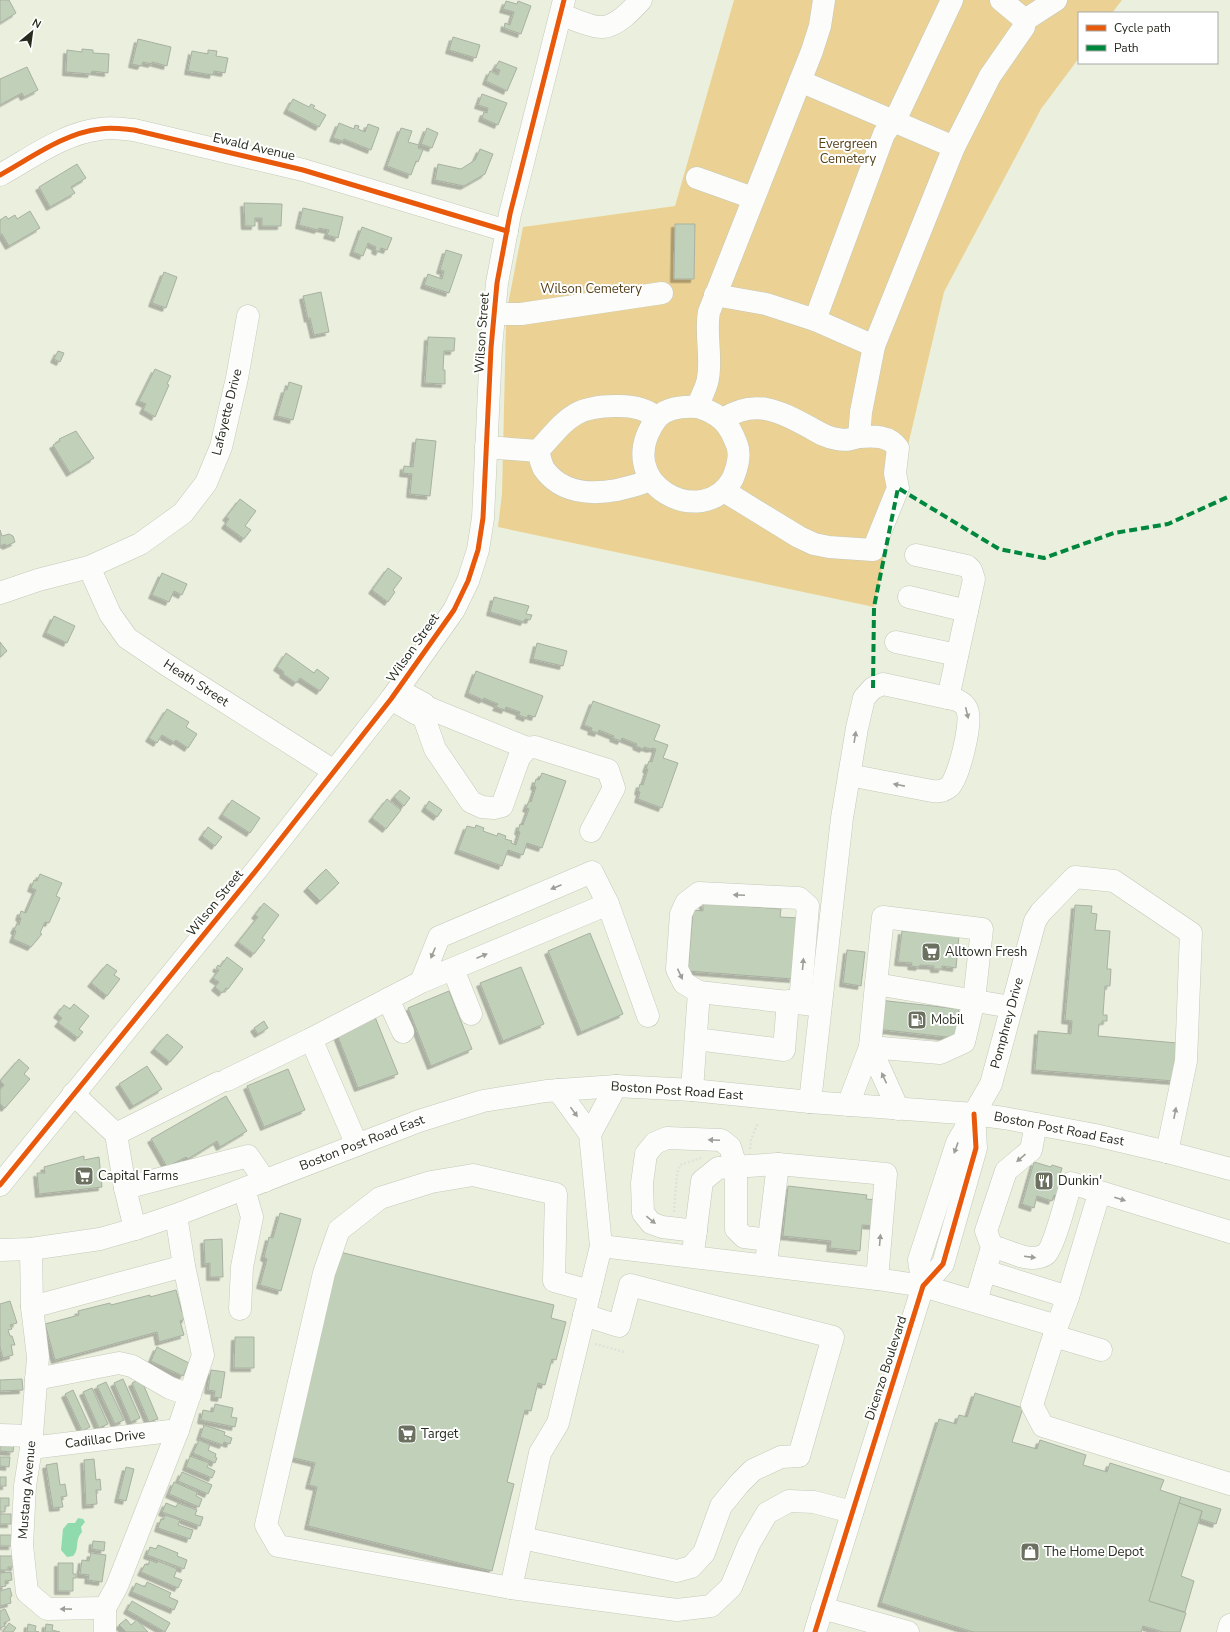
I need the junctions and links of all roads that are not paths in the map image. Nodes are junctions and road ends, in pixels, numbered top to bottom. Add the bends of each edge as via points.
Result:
1 (641, 0) edge
2 (824, 0) edge
3 (952, 0) edge
4 (1001, 0) edge
5 (1056, 0) edge
6 (562, 7) edge
7 (1025, 20) junction
8 (800, 81) junction
9 (893, 121) junction
10 (954, 147) junction
11 (0, 175) edge
12 (697, 178) dead end
13 (753, 198) junction
14 (507, 231) junction
15 (662, 293) dead end
16 (715, 296) junction
17 (494, 314) junction
18 (248, 316) dead end
19 (815, 320) junction
20 (874, 346) junction
21 (698, 407) junction
22 (657, 418) junction
23 (723, 419) junction
24 (859, 437) junction
25 (486, 447) junction
26 (538, 451) junction
27 (650, 480) junction
28 (724, 491) junction
29 (916, 556) dead end
30 (90, 567) junction
31 (0, 593) edge
32 (908, 597) dead end
33 (967, 612) junction
34 (896, 642) dead end
35 (957, 655) junction
36 (395, 694) junction
37 (948, 698) junction
38 (425, 711) junction
39 (527, 748) junction
40 (334, 771) junction
41 (849, 775) junction
42 (591, 831) dead end
43 (608, 904) junction
44 (453, 969) junction
45 (420, 982) junction
46 (876, 984) junction
47 (699, 992) junction
48 (388, 999) junction
49 (974, 1000) junction
50 (803, 1003) junction
51 (1011, 1007) junction
52 (471, 1014) dead end
53 (648, 1016) dead end
54 (403, 1032) dead end
55 (696, 1038) junction
56 (311, 1039) junction
57 (870, 1047) junction
58 (616, 1086) junction
59 (558, 1090) junction
60 (692, 1090) junction
61 (73, 1094) junction
62 (810, 1102) junction
63 (848, 1105) junction
64 (898, 1109) junction
65 (974, 1114) junction
66 (1036, 1124) junction
67 (116, 1134) junction
68 (590, 1134) junction
69 (357, 1146) junction
70 (1167, 1152) junction
71 (743, 1160) junction
72 (778, 1164) junction
73 (1230, 1169) edge
74 (4, 1172) edge
75 (265, 1181) junction
76 (125, 1188) junction
77 (244, 1189) junction
78 (1096, 1204) dead end
79 (176, 1215) junction
80 (135, 1228) junction
81 (696, 1231) junction
82 (1230, 1232) edge
83 (768, 1240) junction
84 (601, 1246) junction
85 (992, 1247) junction
86 (31, 1249) junction
87 (0, 1250) edge
88 (693, 1257) junction
89 (765, 1265) junction
90 (184, 1266) junction
91 (985, 1271) junction
92 (877, 1279) junction
93 (923, 1286) junction
94 (590, 1291) junction
95 (1068, 1297) junction
96 (976, 1301) junction
97 (32, 1307) junction
98 (240, 1309) dead end
99 (584, 1315) junction
100 (1056, 1331) junction
101 (1101, 1350) dead end
102 (36, 1379) junction
103 (190, 1395) junction
104 (178, 1430) junction
105 (0, 1435) edge
106 (32, 1442) junction
107 (1230, 1484) edge
108 (852, 1512) junction
109 (522, 1538) junction
110 (511, 1588) junction
111 (105, 1608) junction
112 (822, 1608) junction
113 (1230, 1625) edge
114 (105, 1632) edge
115 (815, 1632) edge
116 (908, 1632) edge
117 (1228, 1632) edge

1 - 6 main road via 627,15 603,27 584,23
2 - 8 main road via 816,39
3 - 9 main road
4 - 7 main road
5 - 7 main road
6 - 14 main road, Wilson Street
7 - 10 main road via 1024,26 990,76
8 - 9 main road
8 - 13 main road
9 - 10 main road
9 - 19 main road via 884,134
10 - 20 main road
11 - 14 main road, Ewald Avenue via 54,144 85,132 112,128 134,130 303,170
12 - 13 main road
13 - 16 main road
14 - 17 main road, Wilson Street
15 - 17 main road via 521,314
16 - 19 main road via 766,304
16 - 21 main road via 708,317 708,379
17 - 25 main road, Wilson Street
18 - 30 main road, Lafayette Drive via 221,447 206,483 180,516 140,544
19 - 20 main road
20 - 24 main road via 861,412
21 - 22 main road via 666,410
21 - 23 main road via 709,410
22 - 26 main road via 649,412 624,406 591,408 569,418
22 - 27 main road via 648,433 644,449 644,464
23 - 24 main road via 732,413 760,407 772,409 829,437 846,440
23 - 28 main road via 738,449 735,474
24 - 28 main road via 888,439 898,448 895,473 898,488 873,550 814,544
25 - 26 main road
25 - 36 main road, Wilson Street via 478,550 468,581 454,610
26 - 27 main road via 544,469 565,487 576,491 605,492 640,485
27 - 28 main road via 664,493 685,500 714,498
29 - 33 main road via 967,566 971,570 974,578
30 - 31 main road, Lafayette Drive
30 - 40 main road, Heath Street via 110,614 127,638
32 - 33 main road
33 - 35 main road
34 - 35 main road
35 - 37 main road
36 - 38 main road via 417,714
36 - 40 main road, Wilson Street
41 -> 37 main road via 860,712 864,698 872,688 883,684
37 -> 41 main road via 964,703 968,713 968,731 957,775 946,789 938,792
38 - 39 main road
38 - 39 main road via 435,749 471,802 482,808 502,806 519,758
39 - 42 main road via 535,747 608,770 614,788
40 - 61 main road, Wilson Street
41 - 50 main road
44 -> 43 main road
43 -> 45 main road via 592,872 439,937
43 - 53 main road
44 - 45 main road
44 - 52 main road
45 - 48 main road
46 - 49 main road
46 - 49 main road via 883,917 982,929
46 - 57 main road
47 - 50 main road
50 -> 47 main road via 808,906 799,898 699,893 686,903 681,914 678,969 684,983
47 - 55 main road
48 - 54 main road
48 - 56 main road
49 - 51 main road
49 - 57 main road via 964,1042 940,1053
50 - 55 main road via 784,1050
50 - 62 main road
51 - 65 main road, Pomphrey Drive via 991,1084
70 -> 51 main road, Pomphrey Drive via 1186,1061 1191,933 1114,881 1075,877 1035,921
55 - 60 main road
56 - 67 main road
56 - 69 main road
57 - 63 main road
64 -> 57 main road
58 - 59 main road, Boston Post Road East
58 - 60 main road, Boston Post Road East
58 - 68 main road
59 -> 68 main road
59 - 69 main road, Boston Post Road East via 483,1101 419,1121
60 - 62 main road, Boston Post Road East
61 - 67 main road
61 - 74 main road, Wilson Street
62 - 63 main road, Boston Post Road East
63 - 64 main road, Boston Post Road East
64 - 65 main road, Boston Post Road East
65 - 66 main road, Boston Post Road East
65 - 93 main road, Dicenzo Boulevard via 976,1148 943,1264
66 - 70 main road, Boston Post Road East
66 -> 85 main road via 1032,1150 1006,1172 986,1231
67 - 76 main road
68 - 84 main road
69 - 75 main road, Boston Post Road East
70 - 73 main road, Boston Post Road East
71 - 72 main road
71 - 81 main road via 718,1168 702,1181
71 -> 81 main road via 721,1140 667,1138 655,1143 646,1154 642,1183 643,1213 651,1223 662,1227
71 - 83 main road via 736,1229 744,1237
72 - 83 main road
92 -> 72 main road via 886,1174
75 - 76 main road via 248,1156
75 - 77 main road, Boston Post Road East
76 - 80 main road
77 - 79 main road, Boston Post Road East
77 - 98 main road via 252,1217 242,1267
78 - 95 main road
79 - 80 main road, Boston Post Road East
79 - 90 main road
80 - 86 main road, Boston Post Road East via 100,1239
81 - 88 main road
85 -> 82 main road via 1035,1258 1046,1254 1052,1244 1071,1183
83 - 89 main road
84 - 88 main road
84 - 94 main road
85 - 91 main road
86 - 87 main road, Boston Post Road East
86 - 97 main road, Mustang Avenue
88 - 89 main road
89 - 92 main road
90 - 97 main road
90 - 103 main road via 203,1355
91 - 95 main road
91 - 96 main road
92 - 93 main road
93 - 96 main road
93 - 108 main road, Dicenzo Boulevard
94 - 99 main road
94 - 110 main road via 554,1281 556,1194 473,1175 431,1182 380,1198 339,1230 324,1273 266,1525 278,1546
95 - 100 main road
96 - 100 main road
97 - 102 main road, Mustang Avenue via 38,1357
99 - 109 main road via 558,1423 540,1453
99 - 109 main road via 619,1326 630,1285 833,1337 799,1456 781,1457 753,1470 739,1484 721,1506 704,1553 691,1567 677,1571
100 - 101 main road
100 - 107 main road via 1032,1405 1043,1426
102 - 103 main road via 119,1363 132,1366 170,1388
102 - 106 main road, Mustang Avenue
103 - 104 main road
104 - 106 main road, Cadillac Drive
104 - 111 main road via 117,1586
105 - 106 main road, Cadillac Drive
111 -> 106 main road, Mustang Avenue via 47,1609 27,1592 22,1545 25,1486
108 - 110 main road via 814,1502 788,1501 767,1513 749,1544 731,1587 712,1606 677,1610
108 - 112 main road, Dicenzo Boulevard
109 - 110 main road
111 - 114 main road
112 - 115 main road, Dicenzo Boulevard
112 - 116 main road
113 - 117 main road

